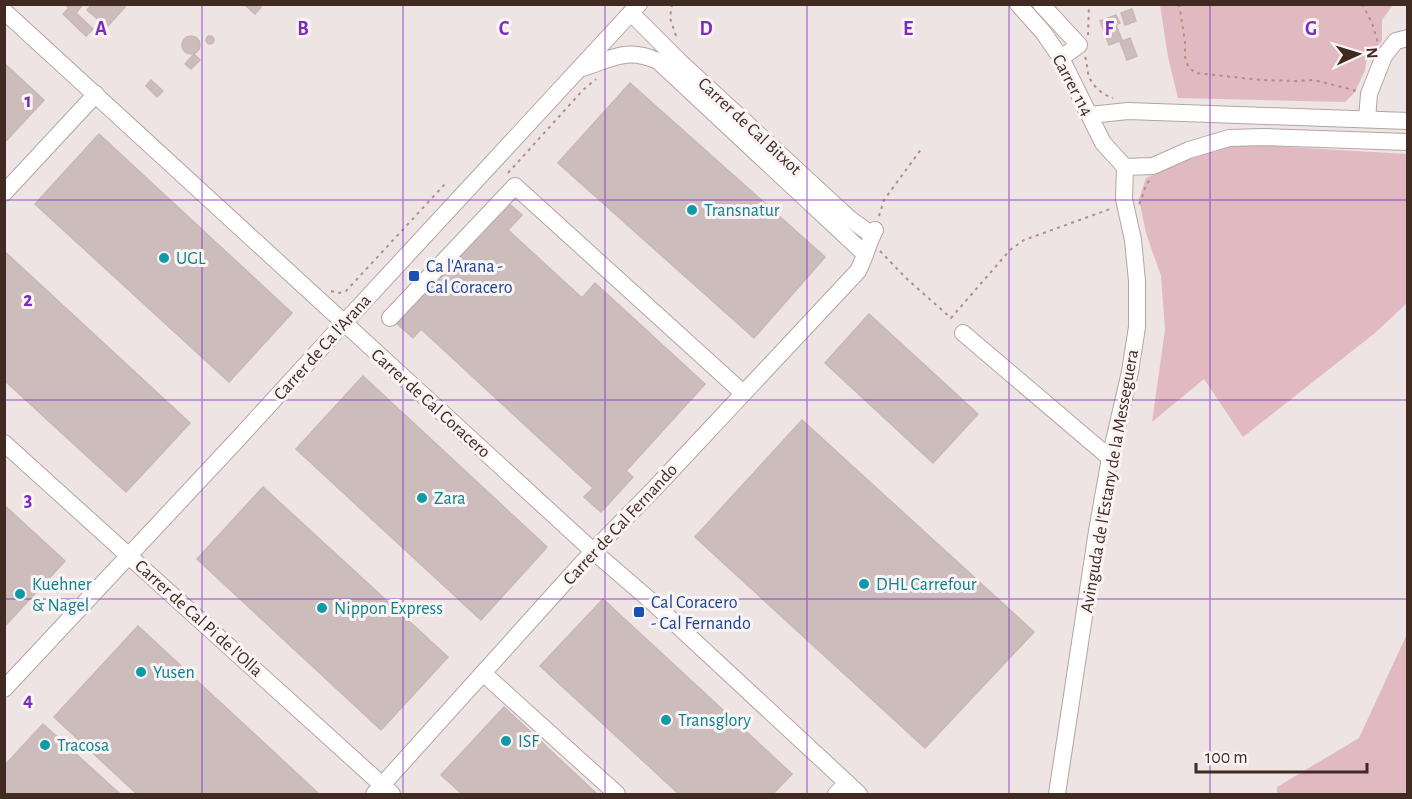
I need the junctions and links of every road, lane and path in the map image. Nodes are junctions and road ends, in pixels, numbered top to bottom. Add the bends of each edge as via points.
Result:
1 (672, 4) edge
2 (1018, 4) edge
3 (1041, 4) edge
4 (1089, 4) edge
5 (1179, 4) edge
6 (1362, 4) edge
7 (4, 11) edge
8 (632, 13) edge
9 (1407, 38) edge
10 (1079, 45) junction
11 (671, 53) junction
12 (1384, 56) junction
13 (1061, 58) junction
14 (580, 69) junction
15 (599, 76) dead end
16 (1369, 93) junction
17 (96, 94) junction
18 (1121, 100) dead end
19 (1090, 115) junction
20 (1367, 119) junction
21 (1407, 121) edge
22 (1407, 142) edge
23 (922, 148) dead end
24 (1125, 167) junction
25 (1155, 176) dead end
26 (504, 179) dead end
27 (445, 184) dead end
28 (4, 193) edge
29 (1125, 206) junction
30 (870, 240) junction
31 (339, 293) dead end
32 (390, 318) dead end
33 (344, 323) junction
34 (963, 333) dead end
35 (743, 393) junction
36 (4, 443) edge
37 (1110, 458) junction
38 (593, 551) junction
39 (129, 555) junction
40 (483, 673) junction
41 (4, 689) edge
42 (847, 791) edge
43 (383, 792) edge
44 (617, 795) edge
45 (1057, 795) edge

1 - 11 path via 670,18 677,42
2 - 13 street, Carrer 114
3 - 10 street
4 - 10 path via 1088,34
5 - 16 path via 1185,57 1196,73 1262,80 1314,80
6 - 12 path
7 - 17 street, Carrer de Cal Coracero
8 - 11 street, Carrer de Cal Bitxot
8 - 14 street, Carrer de Ca l'Arana
9 - 12 street via 1396,41
10 - 13 street
10 - 18 path via 1089,76 1099,90
11 - 30 street, Carrer de Cal Bitxot
12 - 16 street
13 - 19 street, Carrer 114
14 - 30 street via 623,55 646,56 657,61
14 - 33 street, Carrer de Ca l'Arana
15 - 26 path
16 - 20 street
17 - 28 street
17 - 33 street, Carrer de Cal Coracero
19 - 20 street via 1128,111
19 - 24 street, Carrer 114 via 1103,143
20 - 21 street
22 - 24 street via 1229,138 1153,166
23 - 30 path via 884,200
24 - 29 street, Avinguda de l'Estany de la Messeguera
25 - 29 path via 1148,182 1140,204
27 - 31 path via 346,291
29 - 30 path via 1024,240 1010,249 951,318
29 - 37 street, Avinguda de l'Estany de la Messeguera via 1133,240 1137,327
30 - 35 street, Carrer de Cal Fernando via 858,271
32 - 35 street via 515,186
33 - 38 street, Carrer de Cal Coracero
33 - 39 street, Carrer de Ca l'Arana
34 - 37 street
35 - 38 street, Carrer de Cal Fernando
36 - 39 street, Carrer de Cal Pi de l'Olla
37 - 45 street, Avinguda de l'Estany de la Messeguera
38 - 40 street, Carrer de Cal Fernando
38 - 42 street, Carrer de Cal Coracero via 659,609
39 - 41 street, Carrer de Ca l'Arana
39 - 43 street, Carrer de Cal Pi de l'Olla
40 - 43 street, Carrer de Cal Fernando
40 - 44 street

